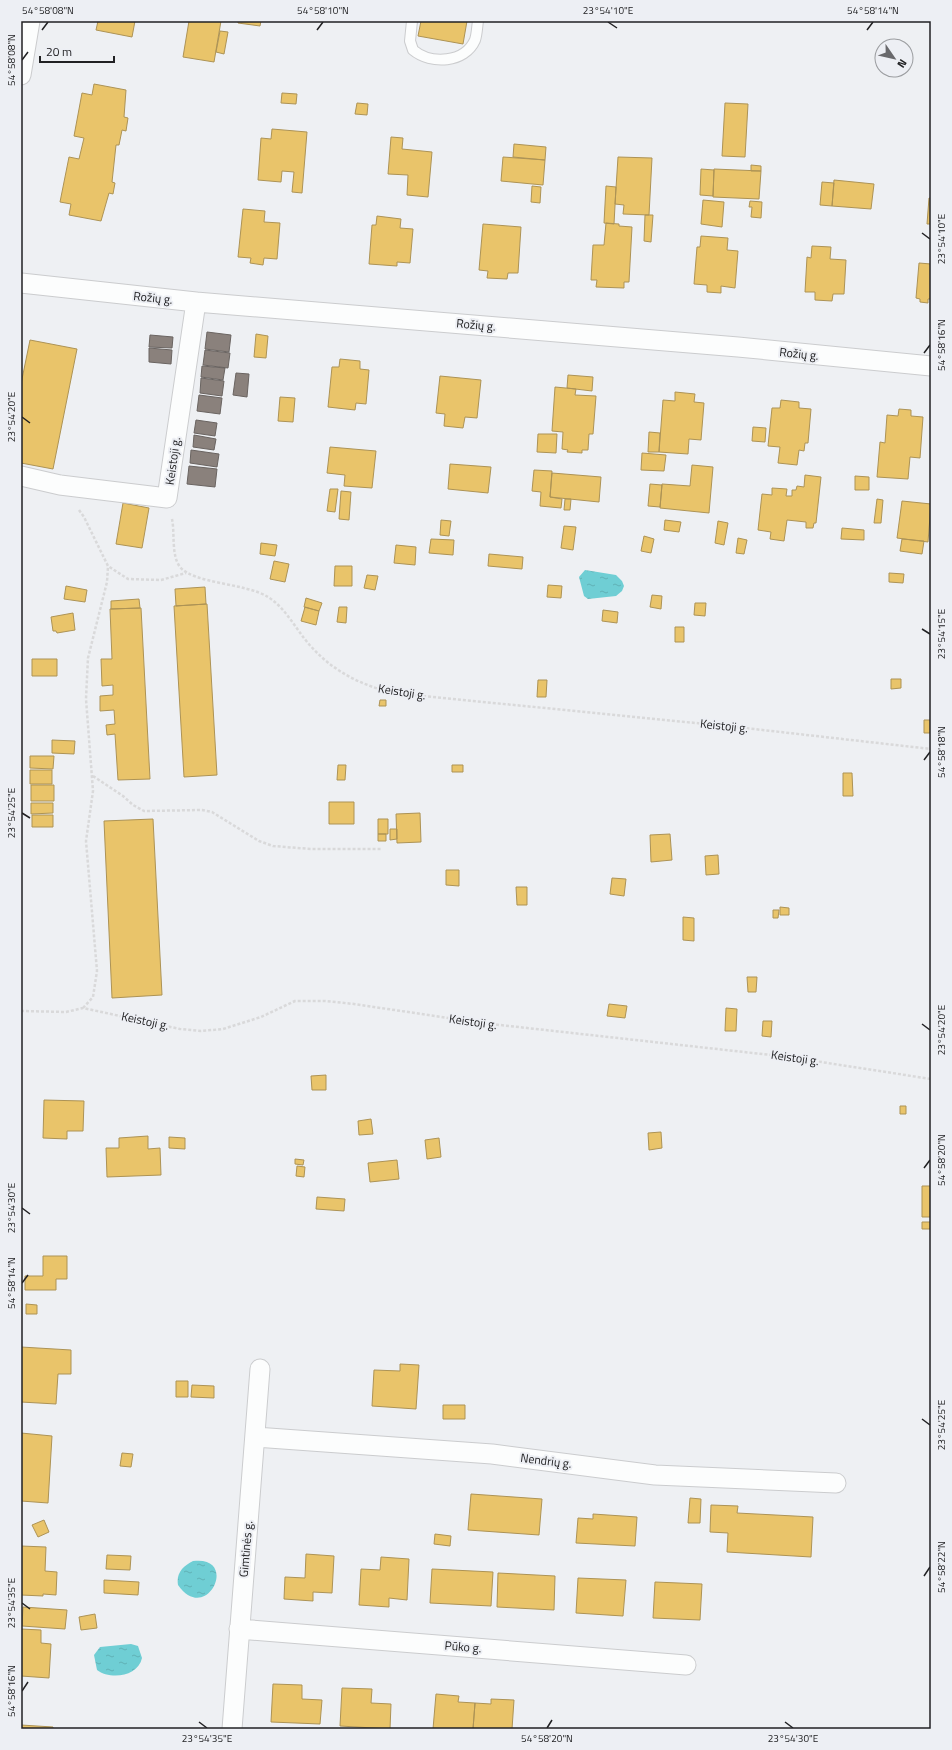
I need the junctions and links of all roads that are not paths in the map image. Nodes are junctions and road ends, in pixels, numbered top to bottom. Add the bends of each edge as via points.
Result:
1 (30, 21) edge
2 (412, 21) edge
3 (478, 21) edge
4 (21, 74) edge
5 (21, 283) edge
6 (196, 302) junction
7 (931, 366) edge
8 (21, 476) edge
9 (260, 1369) dead end
10 (255, 1437) junction
11 (836, 1483) dead end
12 (239, 1629) junction
13 (686, 1665) dead end
14 (232, 1729) edge

1 - 4 street
2 - 3 lane via 410,41 413,50 429,58 447,60 461,56 472,45
5 - 6 street, Rožių g.
6 - 7 street, Rožių g. via 738,347
6 - 8 street, Keistoji g. via 167,498 60,485
9 - 10 street, Gimtinės g.
10 - 11 street, Nendrių g. via 492,1454 656,1475
10 - 12 street, Gimtinės g.
12 - 13 street, Pūko g.
12 - 14 street, Gimtinės g.

